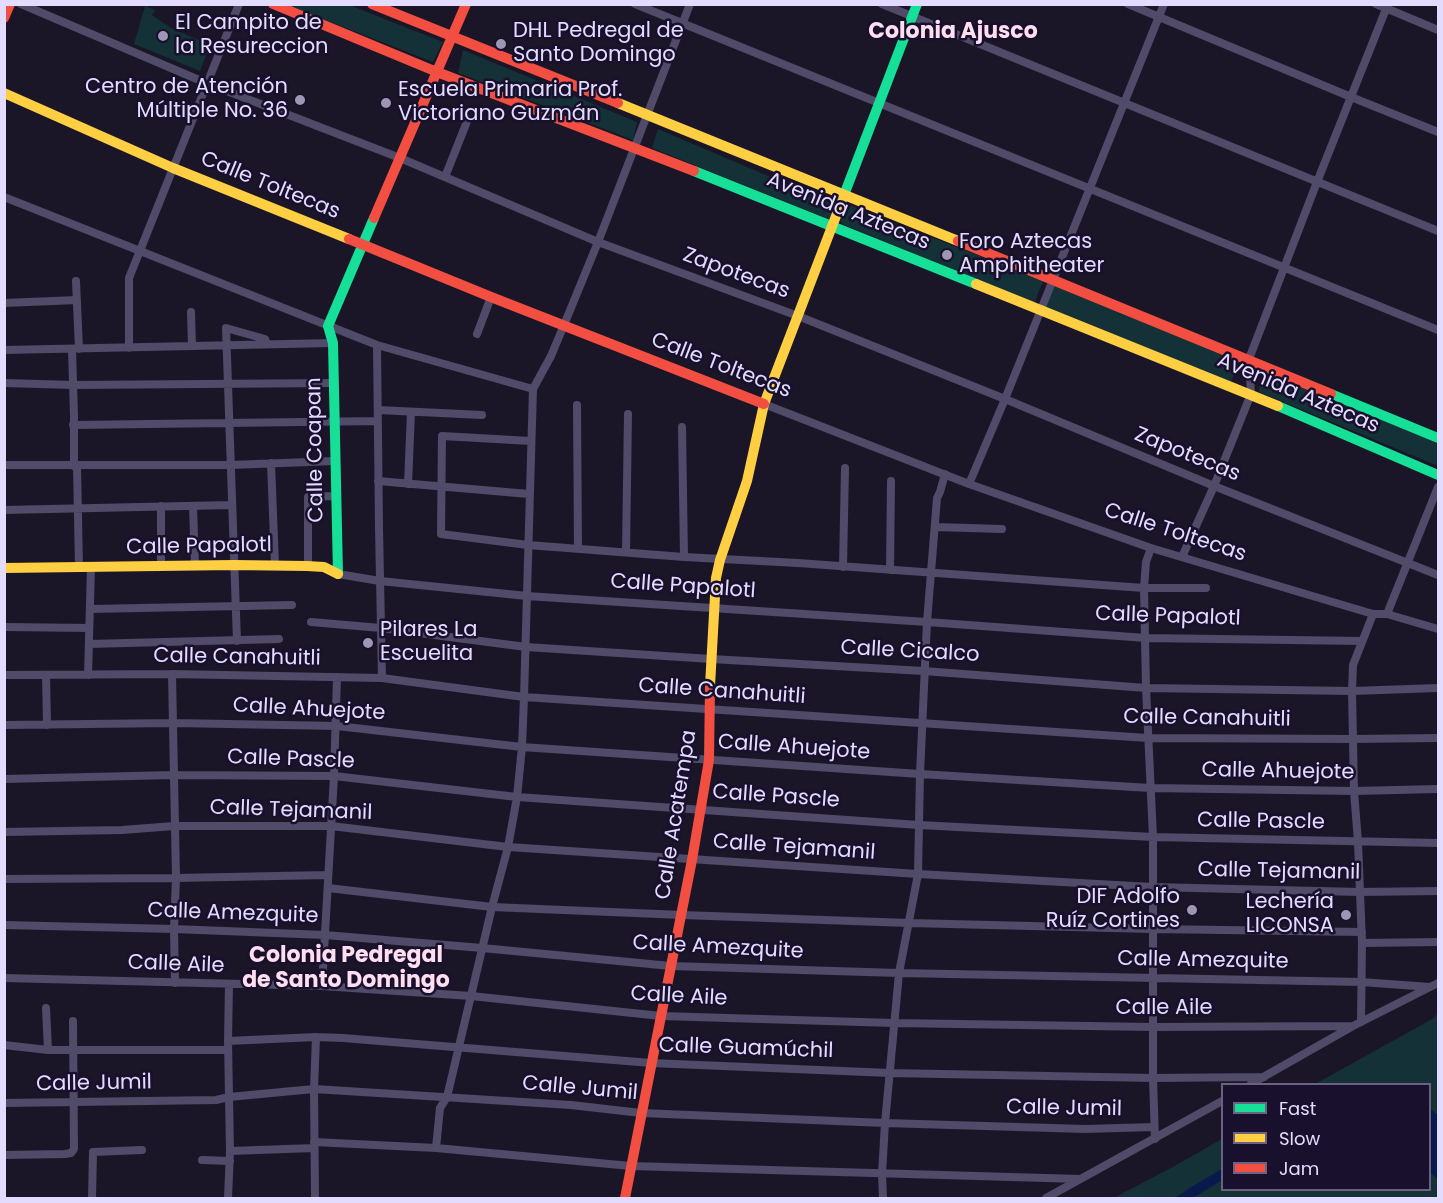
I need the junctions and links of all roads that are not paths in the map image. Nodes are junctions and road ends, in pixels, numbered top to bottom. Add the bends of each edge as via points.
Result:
1 (10, 4) edge
2 (21, 4) edge
3 (239, 4) edge
4 (273, 4) edge
5 (372, 4) edge
6 (466, 4) edge
7 (635, 4) edge
8 (690, 4) edge
9 (882, 4) edge
10 (917, 4) edge
11 (1128, 4) edge
12 (1164, 4) edge
13 (1376, 4) edge
14 (1387, 7) edge
15 (913, 16) junction
16 (1159, 17) junction
17 (4, 18) edge
18 (682, 23) junction
19 (1438, 30) edge
20 (452, 37) junction
21 (437, 72) junction
22 (206, 83) junction
23 (4, 93) edge
24 (1351, 97) junction
25 (880, 103) junction
26 (1124, 103) junction
27 (646, 116) junction
28 (468, 119) dead end
29 (1438, 132) edge
30 (634, 147) junction
31 (400, 158) junction
32 (173, 168) junction
33 (445, 177) junction
34 (1317, 182) junction
35 (1090, 188) junction
36 (843, 195) junction
37 (4, 197) edge
38 (832, 226) junction
39 (1438, 231) edge
40 (598, 242) junction
41 (363, 245) junction
42 (139, 251) junction
43 (1284, 267) junction
44 (1053, 279) junction
45 (76, 281) dead end
46 (491, 297) junction
47 (77, 300) junction
48 (4, 303) edge
49 (1040, 310) junction
50 (191, 312) dead end
51 (798, 316) junction
52 (564, 325) junction
53 (328, 326) junction
54 (1438, 330) edge
55 (477, 334) dead end
56 (333, 343) junction
57 (267, 344) junction
58 (377, 345) junction
59 (192, 346) junction
60 (227, 346) junction
61 (129, 348) junction
62 (75, 349) junction
63 (4, 350) edge
64 (1249, 359) junction
65 (228, 382) junction
66 (4, 383) edge
67 (334, 383) junction
68 (74, 385) junction
69 (533, 389) junction
70 (1251, 394) junction
71 (1005, 399) junction
72 (764, 404) junction
73 (577, 405) dead end
74 (378, 410) junction
75 (411, 412) junction
76 (628, 414) dead end
77 (482, 415) dead end
78 (334, 421) junction
79 (378, 421) junction
80 (229, 423) junction
81 (74, 426) junction
82 (682, 427) dead end
83 (1438, 438) edge
84 (531, 441) junction
85 (335, 461) junction
86 (271, 463) junction
87 (4, 465) edge
88 (230, 465) junction
89 (75, 466) junction
90 (845, 468) dead end
91 (945, 474) junction
92 (1438, 475) edge
93 (378, 481) junction
94 (891, 481) dead end
95 (408, 484) junction
96 (969, 484) junction
97 (1214, 486) junction
98 (441, 487) junction
99 (1438, 488) edge
100 (529, 494) junction
101 (336, 496) junction
102 (231, 505) junction
103 (161, 506) junction
104 (193, 506) junction
105 (78, 509) junction
106 (4, 510) edge
107 (935, 527) junction
108 (1002, 530) dead end
109 (528, 545) junction
110 (578, 548) junction
111 (1151, 548) junction
112 (626, 552) junction
113 (684, 557) junction
114 (1182, 557) junction
115 (720, 560) junction
116 (1407, 563) junction
117 (234, 565) junction
118 (275, 565) junction
119 (161, 566) junction
120 (195, 566) junction
121 (309, 566) junction
122 (843, 567) junction
123 (4, 568) edge
124 (85, 568) junction
125 (890, 570) junction
126 (932, 573) junction
127 (338, 574) junction
128 (1438, 575) edge
129 (380, 581) junction
130 (1144, 588) junction
131 (1206, 588) dead end
132 (527, 596) junction
133 (292, 605) dead end
134 (236, 607) junction
135 (90, 609) junction
136 (714, 609) junction
137 (1373, 614) junction
138 (1387, 614) junction
139 (311, 622) dead end
140 (927, 622) junction
141 (4, 627) edge
142 (89, 628) junction
143 (381, 628) junction
144 (1438, 629) edge
145 (1146, 638) junction
146 (279, 639) dead end
147 (237, 640) junction
148 (1362, 641) junction
149 (89, 644) junction
150 (526, 647) junction
151 (711, 659) junction
152 (924, 670) junction
153 (4, 675) edge
154 (46, 675) junction
155 (88, 675) junction
156 (172, 675) junction
157 (337, 677) junction
158 (382, 678) junction
159 (1146, 688) junction
160 (1438, 688) edge
161 (1352, 691) junction
162 (524, 697) junction
163 (711, 710) junction
164 (174, 723) junction
165 (923, 723) junction
166 (4, 725) edge
167 (47, 725) junction
168 (337, 726) junction
169 (1148, 738) junction
170 (1438, 738) edge
171 (1352, 740) junction
172 (522, 747) junction
173 (709, 760) junction
174 (920, 774) junction
175 (174, 775) junction
176 (334, 776) junction
177 (4, 779) edge
178 (1150, 788) junction
179 (1438, 789) edge
180 (1354, 791) junction
181 (517, 797) junction
182 (701, 810) junction
183 (919, 825) junction
184 (174, 826) junction
185 (331, 826) junction
186 (4, 832) edge
187 (1153, 837) junction
188 (1358, 842) junction
189 (1438, 843) edge
190 (508, 847) junction
191 (692, 860) junction
192 (918, 874) junction
193 (328, 875) junction
194 (176, 878) junction
195 (4, 879) edge
196 (1152, 887) junction
197 (328, 888) junction
198 (1438, 891) edge
199 (1360, 892) junction
200 (492, 907) junction
201 (682, 915) junction
202 (909, 923) junction
203 (4, 925) edge
204 (174, 929) junction
205 (1153, 929) junction
206 (1362, 932) junction
207 (326, 935) junction
208 (1438, 942) edge
209 (1362, 943) junction
210 (482, 948) junction
211 (671, 966) junction
212 (899, 973) junction
213 (1153, 977) junction
214 (4, 978) edge
215 (1361, 982) junction
216 (175, 983) junction
217 (1438, 983) edge
218 (229, 984) junction
219 (322, 986) junction
220 (1430, 987) junction
221 (471, 996) junction
222 (46, 1008) dead end
223 (661, 1016) junction
224 (73, 1021) dead end
225 (894, 1023) junction
226 (1357, 1024) junction
227 (1153, 1027) junction
228 (316, 1037) junction
229 (228, 1041) junction
230 (5, 1045) edge
231 (459, 1047) junction
232 (73, 1049) junction
233 (48, 1050) junction
234 (228, 1050) junction
235 (651, 1063) junction
236 (890, 1073) junction
237 (1264, 1077) junction
238 (1153, 1078) junction
239 (1253, 1083) edge
240 (314, 1089) junction
241 (229, 1097) junction
242 (447, 1097) junction
243 (74, 1102) junction
244 (1221, 1102) edge
245 (4, 1103) edge
246 (641, 1113) junction
247 (885, 1123) junction
248 (1154, 1127) junction
249 (1155, 1139) junction
250 (314, 1145) junction
251 (436, 1148) junction
252 (142, 1150) dead end
253 (230, 1151) junction
254 (4, 1155) edge
255 (202, 1160) dead end
256 (230, 1161) junction
257 (631, 1166) junction
258 (882, 1174) junction
259 (1080, 1179) junction
260 (93, 1198) edge
261 (228, 1198) edge
262 (315, 1198) edge
263 (625, 1198) edge
264 (882, 1198) edge
265 (1047, 1198) edge

1 - 17 street
2 - 22 street, Zapotecas
3 - 22 street
4 - 21 street, Avenida Aztecas
5 - 20 street, Avenida Aztecas
6 - 20 street
7 - 18 street
8 - 18 street
9 - 15 street
10 - 15 street, Calle Acatempa
11 - 16 street
12 - 16 street
13 - 14 street
14 - 19 street
14 - 24 street
15 - 25 street, Calle Acatempa
15 - 26 street
16 - 24 street
16 - 26 street
18 - 25 street
18 - 27 street
20 - 21 street
20 - 27 street, Avenida Aztecas
21 - 30 street, Avenida Aztecas
21 - 31 street
22 - 31 street, Zapotecas
22 - 32 street
23 - 32 street, Calle Toltecas
24 - 29 street
24 - 34 street
25 - 35 street
25 - 36 street, Calle Acatempa
26 - 34 street
26 - 35 street
27 - 30 street
27 - 36 street, Avenida Aztecas
28 - 33 street
30 - 38 street, Avenida Aztecas
30 - 40 street
31 - 33 street, Zapotecas
31 - 41 street
32 - 41 street, Calle Toltecas
32 - 42 street
33 - 40 street, Zapotecas
34 - 39 street
34 - 43 street
35 - 43 street
35 - 44 street
36 - 38 street, Calle Acatempa
36 - 44 street, Avenida Aztecas
37 - 42 street
38 - 49 street, Avenida Aztecas
38 - 51 street, Calle Acatempa
40 - 51 street, Zapotecas
40 - 52 street
41 - 46 street, Calle Toltecas
41 - 53 street
42 - 53 street
42 - 61 street via 129,278
43 - 54 street
43 - 64 street
44 - 49 street
44 - 64 street, Avenida Aztecas
45 - 47 street
46 - 52 street, Calle Toltecas
46 - 55 street
47 - 48 street
47 - 62 street
49 - 70 street, Avenida Aztecas
49 - 71 street
50 - 59 street
51 - 71 street, Zapotecas
51 - 72 street, Calle Acatempa
52 - 69 street
52 - 72 street, Calle Toltecas
53 - 56 street, Calle Coapan
53 - 58 street
56 - 57 street
56 - 67 street, Calle Coapan
57 - 60 street
57 - 60 street via 265,339 226,328
58 - 69 street
58 - 74 street
59 - 60 street
59 - 61 street
60 - 65 street
61 - 62 street
62 - 63 street
62 - 68 street
64 - 70 street
64 - 83 street, Avenida Aztecas
65 - 67 street
65 - 68 street
65 - 80 street
66 - 68 street
67 - 78 street, Calle Coapan
68 - 81 street
69 - 84 street
70 - 92 street, Avenida Aztecas
70 - 97 street
71 - 96 street
71 - 97 street, Zapotecas
72 - 91 street, Calle Toltecas
72 - 115 street, Calle Acatempa via 745,488
73 - 110 street
74 - 75 street
74 - 79 street
75 - 77 street
75 - 95 street
76 - 112 street
78 - 79 street
78 - 80 street
78 - 85 street, Calle Coapan
79 - 93 street
80 - 81 street
80 - 88 street
81 - 89 street
82 - 113 street
84 - 98 street via 442,436
84 - 100 street
85 - 86 street
85 - 101 street, Calle Coapan
86 - 88 street
86 - 118 street
87 - 89 street
88 - 89 street
88 - 102 street
89 - 105 street
90 - 122 street
91 - 96 street, Calle Toltecas
91 - 107 street via 937,498
93 - 95 street
93 - 129 street
94 - 125 street
95 - 98 street
96 - 111 street, Calle Toltecas
97 - 114 street
97 - 116 street, Zapotecas
98 - 100 street
98 - 109 street via 441,534
99 - 116 street
100 - 109 street
101 - 121 street via 308,497
101 - 127 street, Calle Coapan
102 - 104 street
102 - 117 street
103 - 104 street
103 - 105 street
103 - 119 street
104 - 120 street
105 - 106 street
105 - 124 street
107 - 108 street
107 - 126 street
109 - 110 street
109 - 132 street
110 - 112 street
111 - 114 street, Calle Toltecas
111 - 130 street
112 - 113 street
113 - 115 street
114 - 137 street, Calle Toltecas
115 - 122 street
115 - 136 street, Calle Acatempa
116 - 128 street, Zapotecas
116 - 138 street
117 - 118 street, Calle Papalotl
117 - 120 street, Calle Papalotl
117 - 134 street
118 - 121 street, Calle Papalotl
119 - 120 street, Calle Papalotl
119 - 124 street, Calle Papalotl
121 - 127 street, Calle Papalotl via 324,567
122 - 125 street
123 - 124 street, Calle Papalotl
124 - 135 street
125 - 126 street
126 - 130 street
126 - 140 street
127 - 129 street, Calle Papalotl
129 - 132 street, Calle Papalotl
129 - 143 street
130 - 131 street
130 - 145 street
132 - 136 street, Calle Papalotl
132 - 150 street
133 - 134 street
134 - 135 street
134 - 147 street
135 - 142 street
136 - 140 street, Calle Papalotl
136 - 151 street, Calle Acatempa
137 - 138 street, Calle Toltecas
137 - 148 street
138 - 144 street, Calle Toltecas
139 - 143 street, Calle Cicalco
140 - 145 street, Calle Papalotl
140 - 152 street
141 - 142 street
142 - 149 street
143 - 150 street, Calle Cicalco
143 - 158 street
145 - 148 street, Calle Papalotl
145 - 159 street
146 - 147 street
147 - 149 street
148 - 161 street via 1353,665
149 - 155 street
150 - 151 street, Calle Cicalco
150 - 162 street
151 - 152 street, Calle Cicalco
151 - 163 street, Calle Acatempa
152 - 159 street, Calle Cicalco
152 - 165 street
153 - 154 street, Calle Canahuitli
154 - 155 street, Calle Canahuitli
154 - 167 street
155 - 156 street, Calle Canahuitli
156 - 157 street, Calle Canahuitli
156 - 164 street
157 - 158 street, Calle Canahuitli
157 - 168 street
158 - 162 street, Calle Canahuitli
159 - 161 street, Calle Cicalco
159 - 169 street
160 - 161 street, Calle Cicalco
161 - 171 street
162 - 163 street, Calle Canahuitli
162 - 172 street
163 - 165 street, Calle Canahuitli
163 - 173 street, Calle Acatempa
164 - 167 street, Calle Ahuejote
164 - 168 street, Calle Ahuejote
164 - 175 street
165 - 169 street, Calle Canahuitli
165 - 174 street
166 - 167 street, Calle Ahuejote
168 - 172 street, Calle Ahuejote
168 - 176 street
169 - 171 street, Calle Canahuitli
169 - 178 street
170 - 171 street, Calle Canahuitli
171 - 180 street
172 - 173 street, Calle Ahuejote
172 - 181 street
173 - 174 street, Calle Ahuejote
173 - 182 street, Calle Acatempa
174 - 178 street, Calle Ahuejote
174 - 183 street
175 - 176 street, Calle Pascle
175 - 177 street, Calle Pascle
175 - 184 street
176 - 181 street, Calle Pascle
176 - 185 street
178 - 180 street, Calle Ahuejote
178 - 187 street
179 - 180 street, Calle Ahuejote
180 - 188 street
181 - 182 street, Calle Pascle
181 - 190 street
182 - 183 street, Calle Pascle
182 - 191 street, Calle Acatempa
183 - 187 street, Calle Pascle
183 - 192 street
184 - 185 street, Calle Tejamanil
184 - 186 street, Calle Tejamanil
184 - 194 street
185 - 190 street, Calle Tejamanil
185 - 193 street
187 - 188 street, Calle Pascle
187 - 196 street
188 - 189 street, Calle Pascle
188 - 199 street
190 - 191 street, Calle Tejamanil
190 - 200 street
191 - 192 street, Calle Tejamanil
191 - 201 street, Calle Acatempa
192 - 196 street, Calle Tejamanil
192 - 202 street
193 - 194 street
193 - 197 street
194 - 195 street
194 - 204 street
196 - 199 street, Calle Tejamanil
196 - 205 street
197 - 200 street
197 - 207 street
198 - 199 street, Calle Tejamanil
199 - 206 street
200 - 201 street
200 - 210 street
201 - 202 street
201 - 211 street, Calle Acatempa
202 - 205 street
202 - 212 street
203 - 204 street, Calle Amezquite
204 - 207 street, Calle Amezquite
204 - 216 street
205 - 206 street
205 - 213 street
206 - 209 street
207 - 210 street, Calle Amezquite
207 - 219 street
208 - 209 street
209 - 215 street
210 - 211 street, Calle Amezquite
210 - 221 street
211 - 212 street, Calle Amezquite
211 - 223 street, Calle Acatempa
212 - 213 street, Calle Amezquite
212 - 225 street
213 - 215 street, Calle Amezquite
213 - 227 street
214 - 216 street, Calle Aile
215 - 220 street, Calle Amezquite
215 - 226 street
216 - 218 street, Calle Aile
217 - 220 street
218 - 219 street, Calle Aile
218 - 229 street
219 - 221 street, Calle Aile
220 - 226 street
221 - 223 street, Calle Aile
221 - 231 street
222 - 233 street
223 - 225 street, Calle Aile
223 - 235 street, Calle Acatempa
224 - 232 street
225 - 227 street, Calle Aile
225 - 236 street
226 - 227 street, Calle Aile
226 - 237 street
227 - 238 street
228 - 229 street, Calle Guamúchil
228 - 231 street, Calle Guamúchil
228 - 240 street
229 - 234 street
230 - 233 street
231 - 235 street, Calle Guamúchil
231 - 242 street
232 - 233 street
232 - 234 street
232 - 243 street
234 - 241 street
235 - 236 street, Calle Guamúchil
235 - 246 street, Calle Acatempa
236 - 238 street, Calle Guamúchil
236 - 247 street
237 - 238 street, Calle Guamúchil
237 - 239 street
238 - 248 street
240 - 241 street, Calle Jumil
240 - 242 street, Calle Jumil
240 - 250 street
241 - 243 street, Calle Jumil
241 - 253 street
242 - 246 street, Calle Jumil
242 - 251 street via 440,1108
243 - 245 street, Calle Jumil
243 - 254 street via 71,1153
244 - 249 street
246 - 247 street, Calle Jumil
246 - 257 street, Calle Acatempa
247 - 248 street, Calle Jumil via 1085,1129
247 - 258 street
248 - 249 street
249 - 259 street
250 - 251 street
250 - 253 street
250 - 262 street
251 - 257 street
252 - 260 street via 93,1152
253 - 256 street
255 - 256 street
256 - 261 street
257 - 258 street
257 - 263 street, Calle Acatempa
258 - 259 street
258 - 264 street
259 - 265 street

